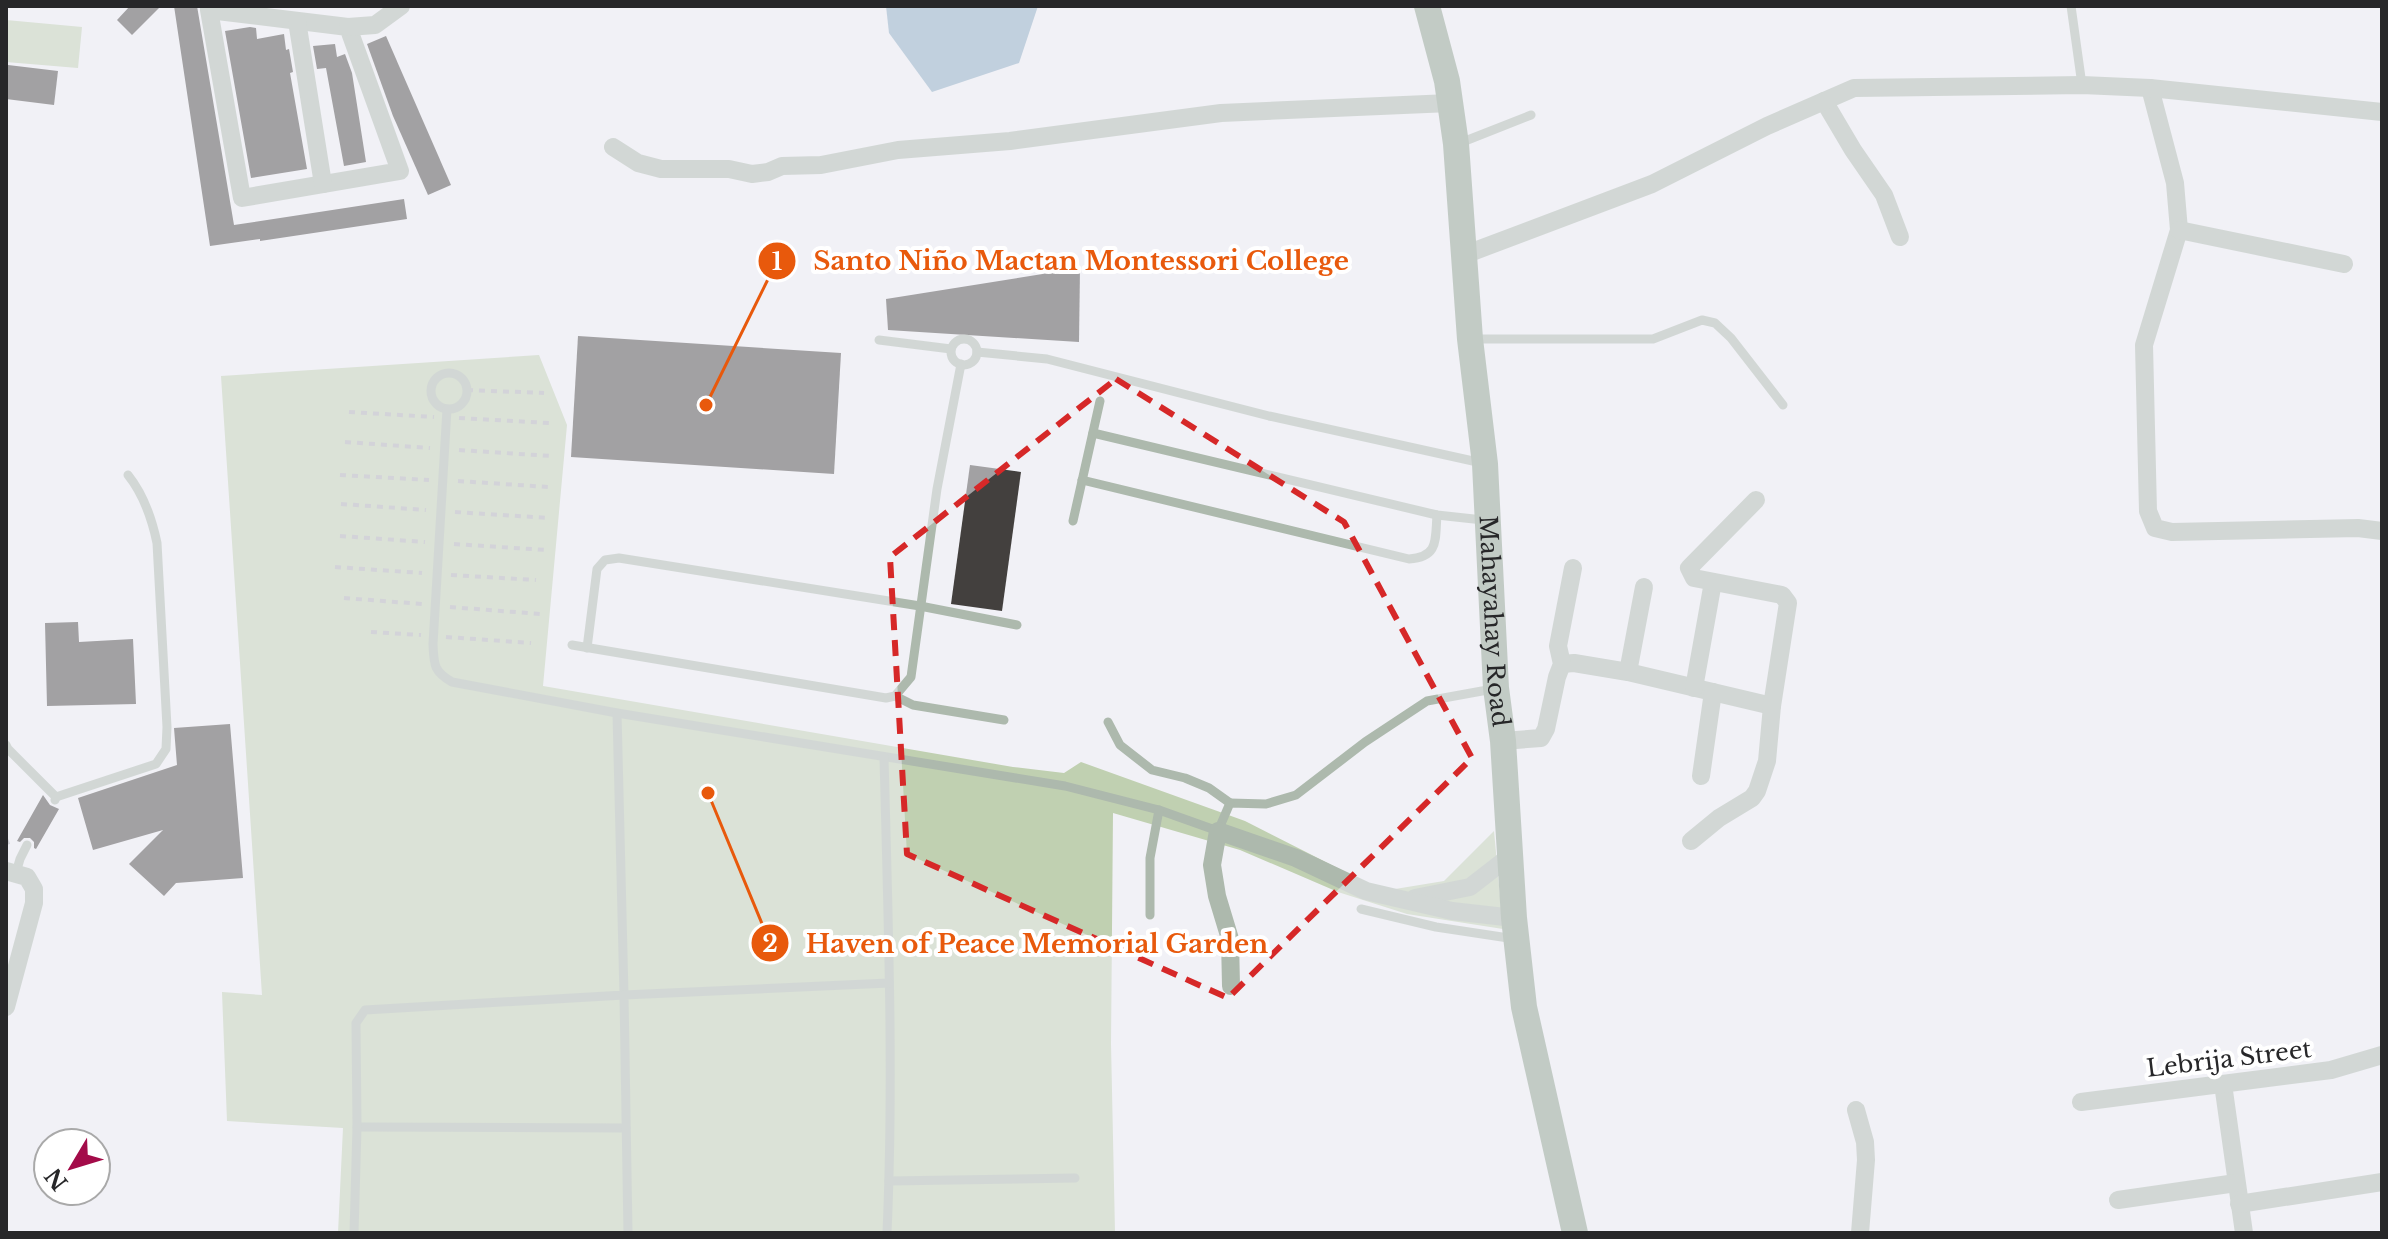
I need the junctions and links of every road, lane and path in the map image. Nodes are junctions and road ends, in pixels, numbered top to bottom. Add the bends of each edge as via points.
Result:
1 (401, 6) edge
2 (1427, 6) edge
3 (2071, 6) edge
4 (209, 8) edge
5 (297, 21) junction
6 (348, 27) junction
7 (2082, 85) junction
8 (2150, 88) junction
9 (1824, 101) junction
10 (1450, 103) junction
11 (2382, 112) edge
12 (1531, 115) dead end
13 (1456, 144) junction
14 (613, 147) dead end
15 (323, 184) junction
16 (2179, 230) junction
17 (1900, 237) dead end
18 (1464, 255) junction
19 (2344, 264) dead end
20 (1470, 339) junction
21 (879, 340) dead end
22 (951, 349) junction
23 (977, 352) junction
24 (961, 364) junction
25 (467, 390) junction
26 (544, 393) dead end
27 (1100, 401) dead end
28 (1783, 405) dead end
29 (447, 409) junction
30 (1093, 433) junction
31 (1485, 464) junction
32 (128, 475) dead end
33 (1082, 480) junction
34 (1756, 500) dead end
35 (1437, 515) junction
36 (1073, 521) dead end
37 (1489, 521) junction
38 (2382, 531) edge
39 (1573, 568) dead end
40 (1713, 582) junction
41 (1644, 587) dead end
42 (920, 606) junction
43 (1017, 625) dead end
44 (371, 632) dead end
45 (433, 636) junction
46 (531, 643) dead end
47 (572, 645) dead end
48 (587, 648) junction
49 (1562, 664) junction
50 (1628, 672) junction
51 (1496, 688) junction
52 (1703, 690) junction
53 (895, 696) junction
54 (1772, 706) junction
55 (617, 713) junction
56 (1004, 720) dead end
57 (1108, 722) dead end
58 (1503, 741) junction
59 (6, 745) edge
60 (884, 757) junction
61 (1701, 776) dead end
62 (1230, 803) junction
63 (1159, 810) junction
64 (1218, 831) junction
65 (1691, 841) dead end
66 (27, 845) dead end
67 (1510, 856) junction
68 (11, 872) edge
69 (1405, 899) junction
70 (1361, 909) dead end
71 (1150, 915) dead end
72 (1515, 929) junction
73 (889, 983) junction
74 (1231, 986) dead end
75 (624, 995) junction
76 (6, 1007) edge
77 (2382, 1055) edge
78 (2223, 1084) junction
79 (2081, 1102) dead end
80 (1856, 1110) dead end
81 (357, 1127) junction
82 (626, 1128) junction
83 (1075, 1178) dead end
84 (889, 1181) junction
85 (2382, 1182) edge
86 (2236, 1183) junction
87 (2118, 1200) dead end
88 (2239, 1204) junction
89 (354, 1233) edge
90 (628, 1233) edge
91 (887, 1233) edge
92 (1575, 1233) edge
93 (1860, 1233) edge
94 (2244, 1233) edge

1 - 6 street via 375,25
2 - 10 street, Mahayahay Road
3 - 7 lane
4 - 5 street
4 - 15 street via 242,198
5 - 6 street
5 - 15 street
6 - 15 street via 400,171
7 - 8 street
7 - 9 street via 1854,88
8 - 11 street
8 - 16 street via 2175,183
9 - 17 street via 1884,195
9 - 18 street via 1652,184
10 - 13 street, Mahayahay Road
10 - 14 street via 1221,113 898,150 752,174 661,169 638,163
12 - 13 lane
13 - 18 street, Mahayahay Road
16 - 19 street
16 - 38 street via 2144,345 2148,511 2155,528
18 - 20 street, Mahayahay Road
20 - 28 lane via 1653,339 1702,320 1715,323 1731,338
20 - 31 street, Mahayahay Road
21 - 22 lane
22 - 23 lane via 957,340 968,339
22 - 24 lane
23 - 24 lane via 969,364
23 - 31 lane via 1047,359
24 - 42 lane
25 - 26 path
25 - 29 lane via 464,401
25 - 29 lane via 459,376 438,376 431,397
27 - 30 lane
29 - 45 lane
30 - 33 lane
30 - 35 lane
31 - 37 street, Mahayahay Road
32 - 59 lane via 138,487 157,543 166,749 156,764 55,800
33 - 35 lane via 1409,559 1430,553
33 - 36 lane
34 - 40 street via 1689,568 1694,578
35 - 37 lane
37 - 51 street, Mahayahay Road
39 - 49 street via 1558,646
40 - 52 street
40 - 54 street via 1782,595 1788,603
41 - 50 street
42 - 43 lane
42 - 48 lane via 619,558 605,560 597,569
42 - 53 lane via 911,677
44 - 45 path
45 - 46 path
45 - 55 lane via 434,666 452,682
47 - 48 lane
48 - 53 lane
49 - 50 street
49 - 58 street via 1541,738
50 - 52 street
51 - 58 street, Mahayahay Road
51 - 62 lane via 1427,701 1296,795 1266,804
52 - 54 street
52 - 61 street
53 - 56 lane via 913,705
54 - 65 street via 1767,761 1757,791
55 - 60 lane
55 - 75 lane
57 - 62 lane via 1120,745 1152,770 1209,788
58 - 67 street, Mahayahay Road
60 - 63 lane via 1065,786
60 - 73 lane
62 - 64 lane
63 - 64 lane
63 - 71 lane via 1150,858
64 - 69 street via 1296,858 1366,891
64 - 74 street via 1212,865 1230,939
66 - 68 lane
67 - 69 street via 1470,887
67 - 72 street, Mahayahay Road
68 - 76 street via 27,877 34,903
69 - 72 street
70 - 72 lane via 1436,927
72 - 92 street, Mahayahay Road via 1524,1007
73 - 75 lane
73 - 84 lane
75 - 81 lane via 365,1010 356,1023
75 - 82 lane
77 - 78 street, Lebrija Street via 2331,1070
78 - 79 street, Lebrija Street
78 - 86 street
80 - 93 street via 1866,1160
81 - 82 lane
81 - 89 lane
82 - 90 lane
83 - 84 lane
84 - 91 lane
85 - 88 street
86 - 87 street
86 - 88 street
88 - 94 street

